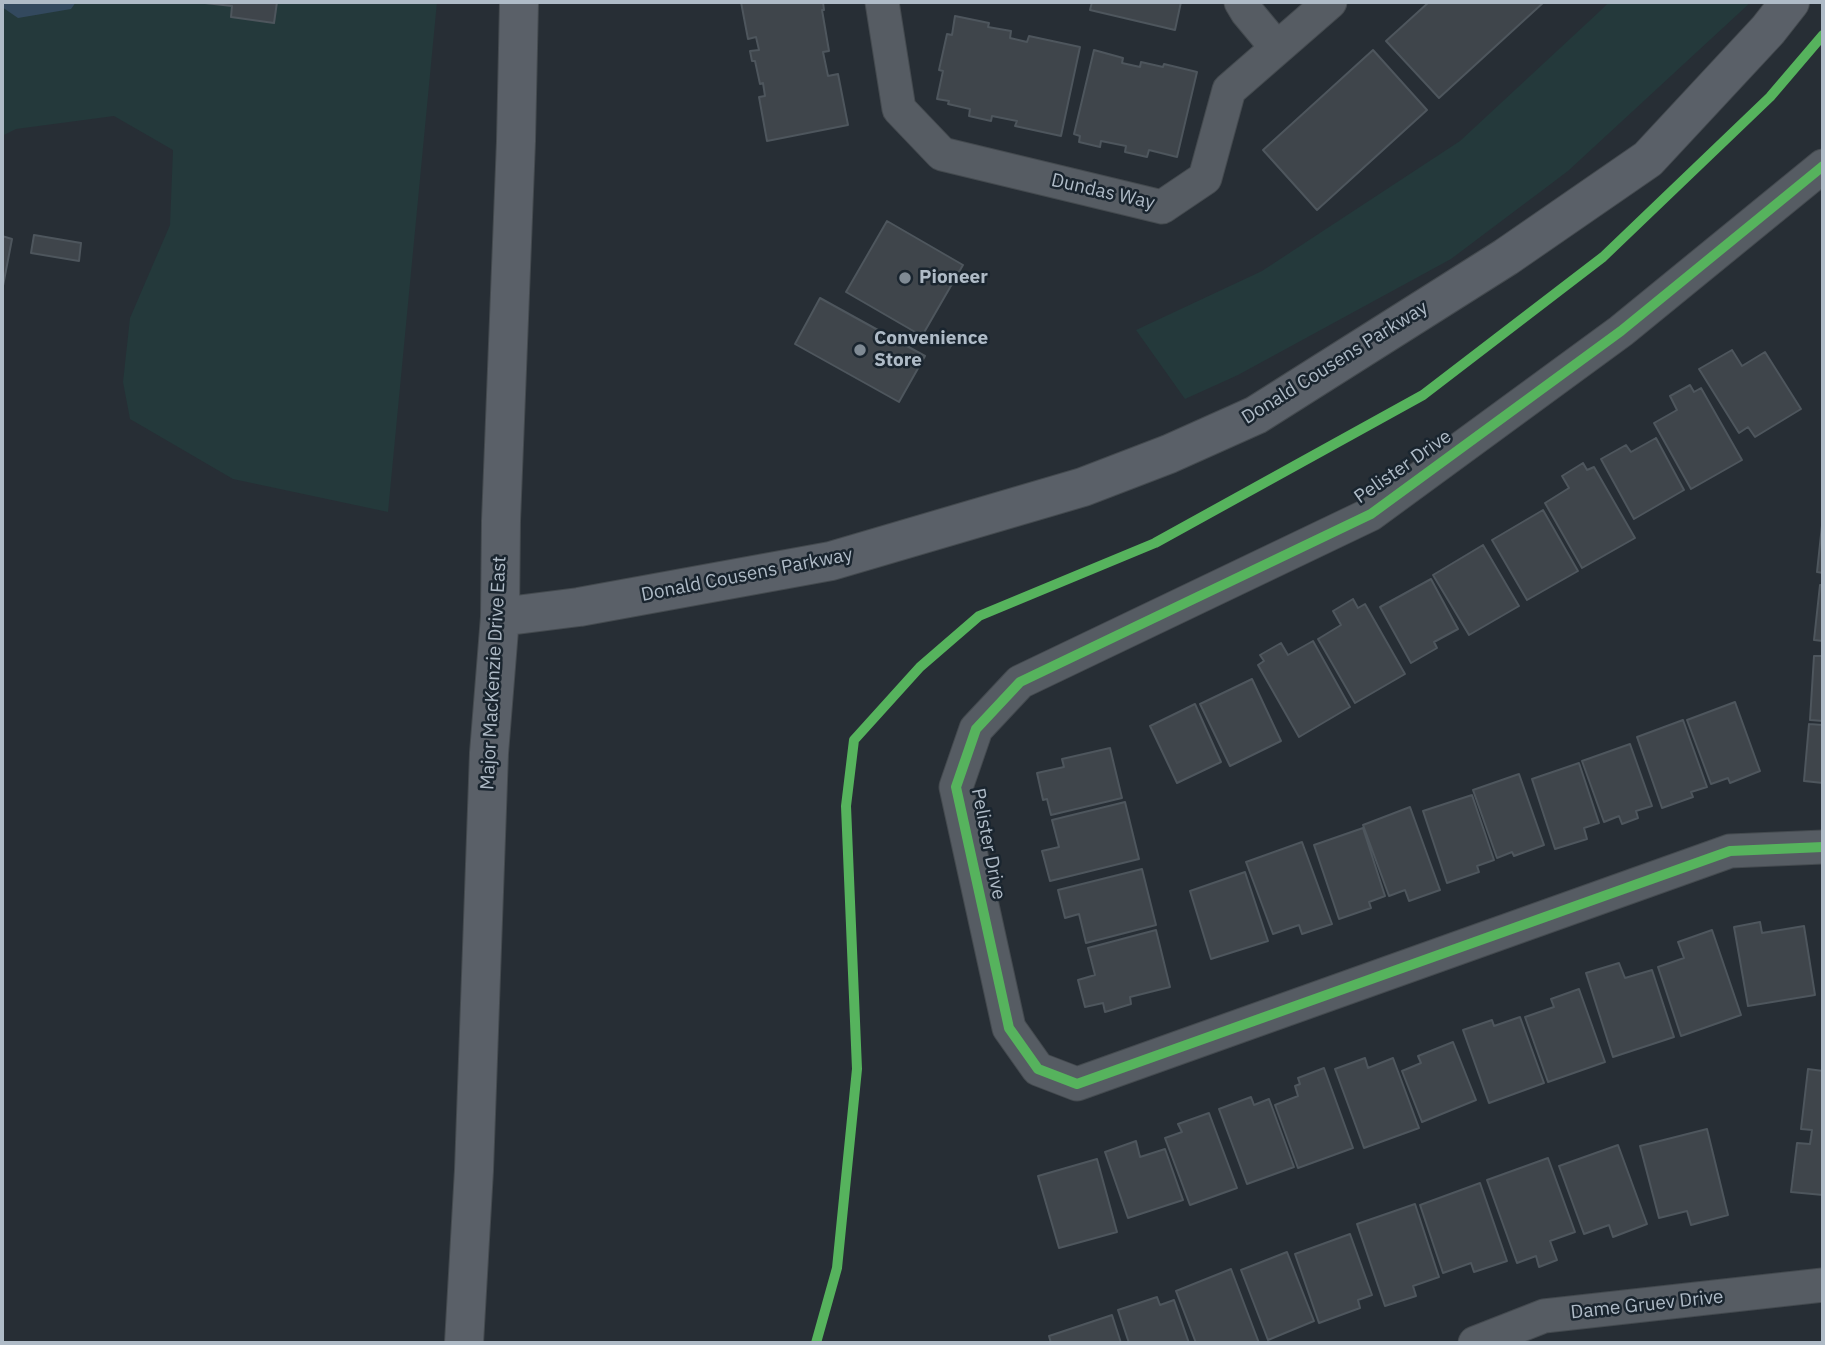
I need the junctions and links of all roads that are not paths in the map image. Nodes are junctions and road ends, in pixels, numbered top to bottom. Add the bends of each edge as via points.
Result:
1 (519, 2) edge
2 (882, 2) edge
3 (1241, 2) edge
4 (1330, 2) edge
5 (1790, 2) edge
6 (1276, 48) junction
7 (1823, 166) edge
8 (500, 617) junction
9 (1823, 847) edge
10 (1823, 1285) edge
11 (464, 1343) edge
12 (1475, 1343) edge

1 - 8 main road, Major MacKenzie Drive East
2 - 6 street, Dundas Way via 899,109 942,154 1162,207 1205,178 1229,90
3 - 6 street
4 - 6 street, Dundas Way
5 - 8 main road, Donald Cousens Parkway via 1648,159 1506,257 1256,415 1083,487 831,561
7 - 9 street, Pelister Drive via 1620,331 1371,514 1020,682 976,729 956,788 1009,1028 1038,1069 1077,1084 1730,851
8 - 11 main road, Major MacKenzie Drive East via 489,753
10 - 12 street, Dame Gruev Drive via 1544,1316

